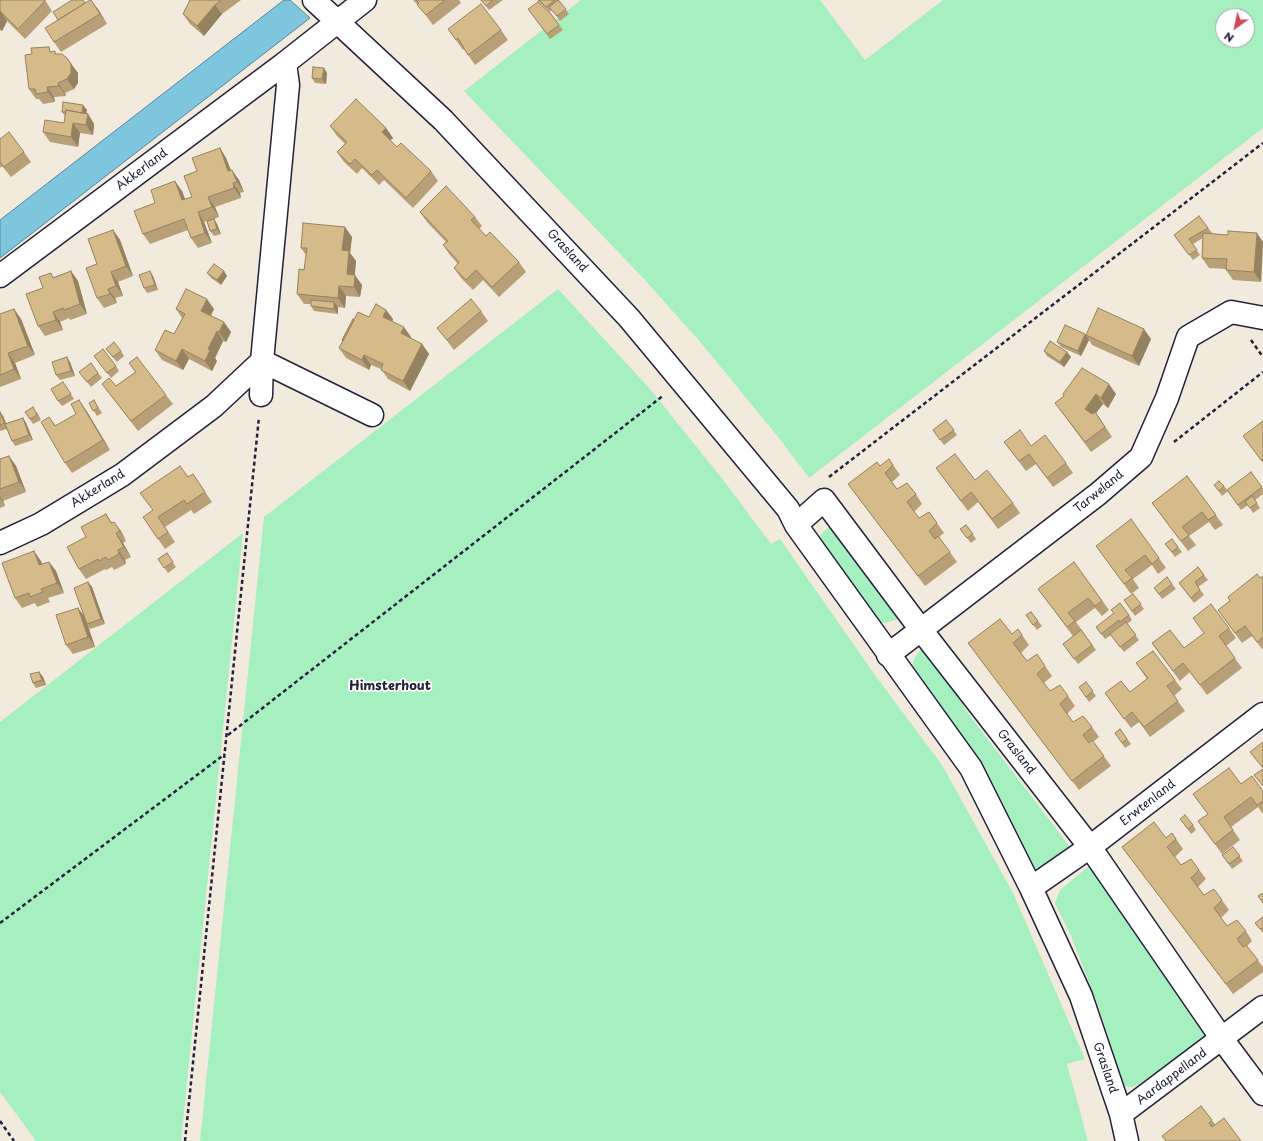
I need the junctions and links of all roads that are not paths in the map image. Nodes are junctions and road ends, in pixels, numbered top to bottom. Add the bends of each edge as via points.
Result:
1 (314, 0) edge
2 (364, 0) edge
3 (338, 21) junction
4 (285, 63) junction
5 (0, 276) edge
6 (1263, 318) edge
7 (262, 361) junction
8 (261, 395) road end
9 (372, 416) dead end
10 (796, 525) junction
11 (0, 543) edge
12 (922, 631) junction
13 (888, 655) junction
14 (1263, 714) edge
15 (1090, 847) junction
16 (1031, 888) junction
17 (1263, 1007) edge
18 (1222, 1039) junction
19 (1263, 1094) edge
20 (1121, 1114) junction
21 (1127, 1141) edge

1 - 3 street, Grasland
2 - 3 street, Akkerland
3 - 4 street, Akkerland
3 - 10 street, Grasland via 443,120 629,318 788,509
4 - 5 street, Akkerland
4 - 7 street via 288,85
6 - 12 street, Tarweland via 1230,312 1188,337 1167,398 1141,457 1098,494
7 - 8 street
7 - 9 street
7 - 11 street, Akkerland via 214,406 122,474 41,524
10 - 12 street, Grasland via 824,500
10 - 13 street, Grasland
12 - 13 street, Tarweland
12 - 15 street, Grasland
13 - 16 street, Grasland via 971,768
14 - 15 street, Erwtenland
15 - 16 street, Erwtenland
15 - 18 street, Grasland
16 - 20 street, Grasland via 1081,996
17 - 18 street, Aardappelland
18 - 19 street
18 - 20 street, Aardappelland
20 - 21 street, Grasland

